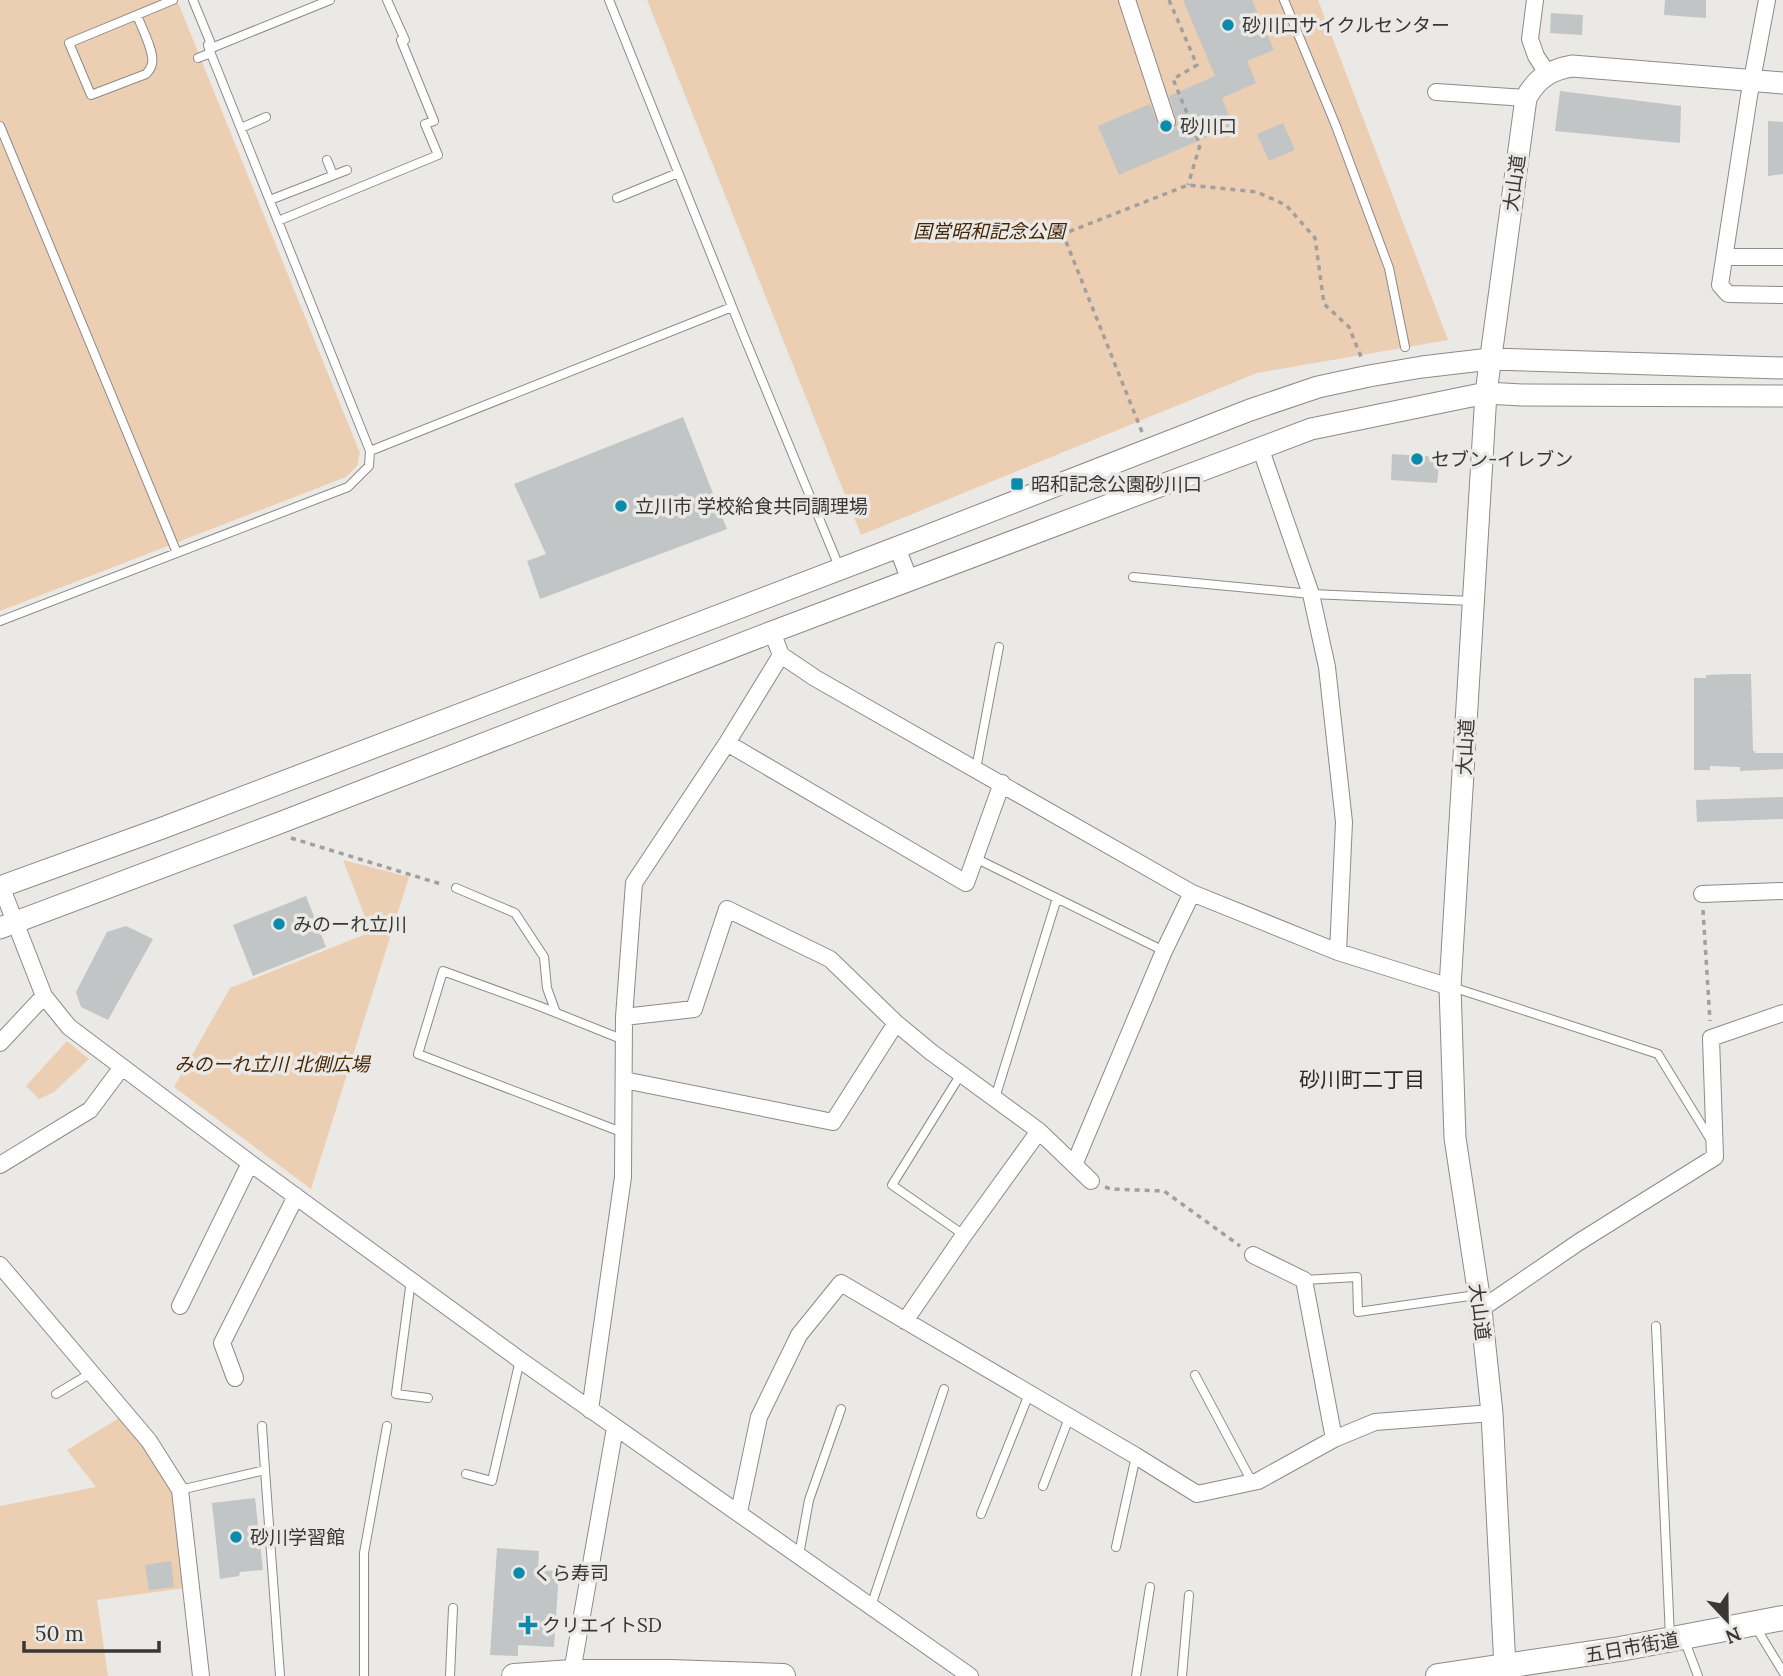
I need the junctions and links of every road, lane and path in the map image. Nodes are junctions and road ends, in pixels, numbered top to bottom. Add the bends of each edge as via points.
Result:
1 (173, 0) edge
2 (193, 0) edge
3 (330, 0) edge
4 (387, 0) edge
5 (609, 0) edge
6 (1127, 0) edge
7 (1169, 0) edge
8 (1284, 0) edge
9 (1535, 0) edge
10 (1767, 0) edge
11 (137, 15) junction
12 (210, 51) junction
13 (198, 58) dead end
14 (1547, 73) junction
15 (1753, 81) junction
16 (1783, 83) edge
17 (1436, 92) dead end
18 (1526, 98) junction
19 (266, 117) dead end
20 (1167, 122) dead end
21 (0, 126) edge
22 (241, 128) junction
23 (327, 160) dead end
24 (347, 170) dead end
25 (678, 173) junction
26 (333, 175) junction
27 (1188, 185) junction
28 (617, 198) dead end
29 (270, 200) junction
30 (278, 221) junction
31 (1725, 257) junction
32 (1783, 257) edge
33 (1783, 295) edge
34 (732, 307) junction
35 (1405, 347) dead end
36 (1490, 359) junction
37 (1783, 368) edge
38 (1369, 376) junction
39 (1486, 393) junction
40 (1783, 396) edge
41 (1260, 447) junction
42 (1149, 449) junction
43 (370, 451) junction
44 (897, 547) junction
45 (177, 553) junction
46 (840, 569) junction
47 (1132, 577) dead end
48 (910, 581) junction
49 (1311, 594) junction
50 (1474, 601) junction
51 (0, 621) edge
52 (772, 632) junction
53 (999, 647) dead end
54 (781, 655) junction
55 (727, 743) junction
56 (976, 769) junction
57 (1002, 783) junction
58 (286, 837) dead end
59 (975, 858) junction
60 (1, 886) edge
61 (456, 888) joint
62 (1783, 891) edge
63 (1192, 893) junction
64 (1702, 894) joint
65 (1057, 898) junction
66 (7, 926) edge
67 (1164, 951) junction
68 (1338, 952) junction
69 (1450, 987) junction
70 (44, 996) junction
71 (556, 1013) junction
72 (1783, 1013) edge
73 (624, 1017) junction
74 (896, 1023) junction
75 (1711, 1038) junction
76 (624, 1040) junction
77 (0, 1043) edge
78 (122, 1068) junction
79 (961, 1074) junction
80 (624, 1080) junction
81 (995, 1098) junction
82 (1039, 1131) junction
83 (624, 1133) junction
84 (1715, 1148) junction
85 (250, 1163) junction
86 (0, 1165) edge
87 (1074, 1165) junction
88 (1091, 1181) joint
89 (296, 1196) junction
90 (964, 1235) junction
91 (1253, 1255) joint
92 (0, 1265) edge
93 (411, 1280) junction
94 (1304, 1280) junction
95 (1480, 1302) junction
96 (180, 1306) dead end
97 (905, 1321) junction
98 (1656, 1326) dead end
99 (520, 1360) junction
100 (91, 1373) junction
101 (1195, 1376) dead end
102 (235, 1378) dead end
103 (944, 1389) dead end
104 (56, 1394) dead end
105 (1029, 1394) junction
106 (428, 1398) dead end
107 (841, 1409) dead end
108 (590, 1410) junction
109 (1492, 1413) junction
110 (1069, 1418) junction
111 (262, 1426) dead end
112 (387, 1426) dead end
113 (615, 1428) junction
114 (1334, 1439) junction
115 (1136, 1456) junction
116 (265, 1470) junction
117 (466, 1474) dead end
118 (1252, 1482) junction
119 (1044, 1486) dead end
120 (180, 1490) junction
121 (738, 1512) junction
122 (981, 1514) dead end
123 (1116, 1547) dead end
124 (799, 1555) junction
125 (1150, 1587) dead end
126 (1188, 1595) dead end
127 (871, 1606) junction
128 (453, 1608) dead end
129 (1783, 1618) edge
130 (1753, 1624) junction
131 (1677, 1639) junction
132 (1505, 1667) junction
133 (572, 1672) junction
134 (1783, 1672) edge
135 (201, 1676) edge
136 (280, 1676) edge
137 (364, 1676) edge
138 (450, 1676) edge
139 (514, 1676) edge
140 (783, 1676) edge
141 (970, 1676) edge
142 (1136, 1676) edge
143 (1182, 1676) edge
144 (1438, 1676) edge
145 (1698, 1676) edge

1 - 11 lane
2 - 12 lane
3 - 12 lane
4 - 30 lane via 434,121 425,124 438,155
5 - 25 lane
6 - 20 street
7 - 27 path via 1197,65 1173,79 1200,145
8 - 35 lane via 1388,268
9 - 14 street via 1530,39
10 - 15 street
11 - 11 lane via 69,43 91,94 146,74 152,66
12 - 13 lane
12 - 22 lane
14 - 15 street via 1572,66
14 - 18 street
15 - 16 street
15 - 31 street
17 - 18 street
18 - 36 street, 大山道
19 - 22 lane
21 - 45 lane
22 - 29 lane
23 - 26 lane
24 - 26 lane
25 - 28 lane
25 - 34 lane
26 - 29 lane
27 - 38 path via 1257,192 1286,205 1315,238 1324,304 1349,327
27 - 42 path via 1063,234
29 - 30 lane
30 - 43 lane
31 - 32 street
31 - 33 street via 1720,285 1728,294
34 - 43 lane
34 - 46 lane
36 - 37 street
36 - 38 street
36 - 39 street, 大山道
38 - 42 street via 1306,391
39 - 40 street
39 - 41 street via 1311,429
39 - 50 street, 大山道
41 - 48 street
41 - 49 street
42 - 44 street
43 - 45 lane via 369,466 348,487
44 - 46 street
44 - 48 street
45 - 51 lane
46 - 60 street
47 - 49 lane
48 - 52 street
49 - 50 lane
49 - 68 street via 1327,667 1344,822
50 - 69 street, 大山道
52 - 54 street
52 - 66 street
53 - 56 lane
54 - 55 street
54 - 56 street
55 - 59 street via 966,883
55 - 73 street via 634,883
56 - 57 street
57 - 59 street
57 - 63 street
58 - 61 path
59 - 65 lane
60 - 66 street
61 - 71 lane via 515,913 544,957 547,988
62 - 64 street
63 - 67 street
63 - 68 street
64 - 75 path
65 - 67 lane
65 - 81 lane
66 - 70 street
67 - 87 street
68 - 69 street
69 - 84 lane via 1658,1054
69 - 95 street, 大山道 via 1455,1138
70 - 77 street
70 - 78 street via 69,1027
71 - 76 lane
71 - 83 lane via 443,971 418,1054
72 - 75 street
73 - 74 street via 694,1009 727,909 831,959
73 - 76 street
74 - 79 street
74 - 80 street via 832,1122
75 - 84 street
76 - 80 street
78 - 85 street
78 - 86 street via 90,1110
79 - 81 street
79 - 90 lane via 892,1185
80 - 83 street
81 - 82 street
82 - 87 street
82 - 90 street
83 - 108 street via 623,1177
84 - 95 street via 1715,1157
85 - 89 street
85 - 96 street
87 - 88 street
88 - 91 path via 1111,1189 1164,1191
89 - 93 street
89 - 102 street via 222,1343
90 - 97 street
91 - 94 street
92 - 100 street
93 - 99 street
93 - 106 lane via 396,1394
94 - 95 lane via 1357,1277 1358,1312
94 - 114 street
95 - 109 street, 大山道
97 - 105 street
97 - 121 street via 841,1283 799,1335 760,1417
98 - 131 lane
99 - 108 street
99 - 117 lane via 492,1481
100 - 104 lane
100 - 120 street via 149,1441
101 - 118 lane
103 - 127 lane
105 - 110 street
105 - 122 lane
107 - 124 lane via 809,1500
108 - 113 street
109 - 114 street via 1375,1422
109 - 132 street, 大山道
110 - 115 street
110 - 119 lane
111 - 116 lane
112 - 137 lane via 364,1553
113 - 121 street
113 - 133 street
114 - 118 street
115 - 118 street via 1197,1494
115 - 123 lane
116 - 120 lane
116 - 136 lane
120 - 135 street
121 - 124 street
124 - 127 street
125 - 142 lane
126 - 143 lane
127 - 141 street
128 - 138 lane
129 - 130 main road, 五日市街道
130 - 131 main road, 五日市街道
130 - 134 lane
131 - 132 main road, 五日市街道
131 - 145 lane
132 - 144 main road, 五日市街道
133 - 139 main road
133 - 140 main road

